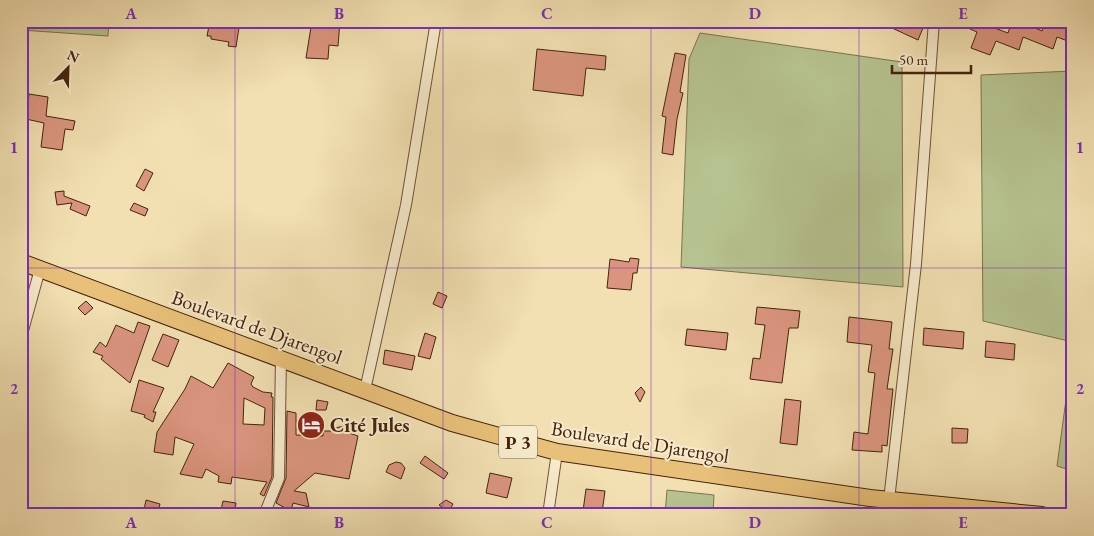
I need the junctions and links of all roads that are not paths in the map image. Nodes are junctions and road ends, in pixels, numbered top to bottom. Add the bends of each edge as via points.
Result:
1 (436, 21) edge
2 (934, 21) edge
3 (21, 262) edge
4 (40, 269) junction
5 (21, 338) edge
6 (281, 359) junction
7 (364, 390) junction
8 (557, 452) junction
9 (889, 500) junction
10 (264, 515) edge
11 (548, 515) edge
12 (1042, 515) edge

1 - 7 street via 406,205
2 - 9 street via 916,264
3 - 4 main road, Boulevard de Djarengol / P 3
4 - 5 street
4 - 6 main road, Boulevard de Djarengol / P 3
6 - 7 main road, Boulevard de Djarengol / P 3
6 - 10 street via 279,478
7 - 8 main road, Boulevard de Djarengol / P 3 via 452,423
8 - 9 main road, Boulevard de Djarengol / P 3
8 - 11 street
9 - 12 main road, Boulevard de Djarengol / P 3

